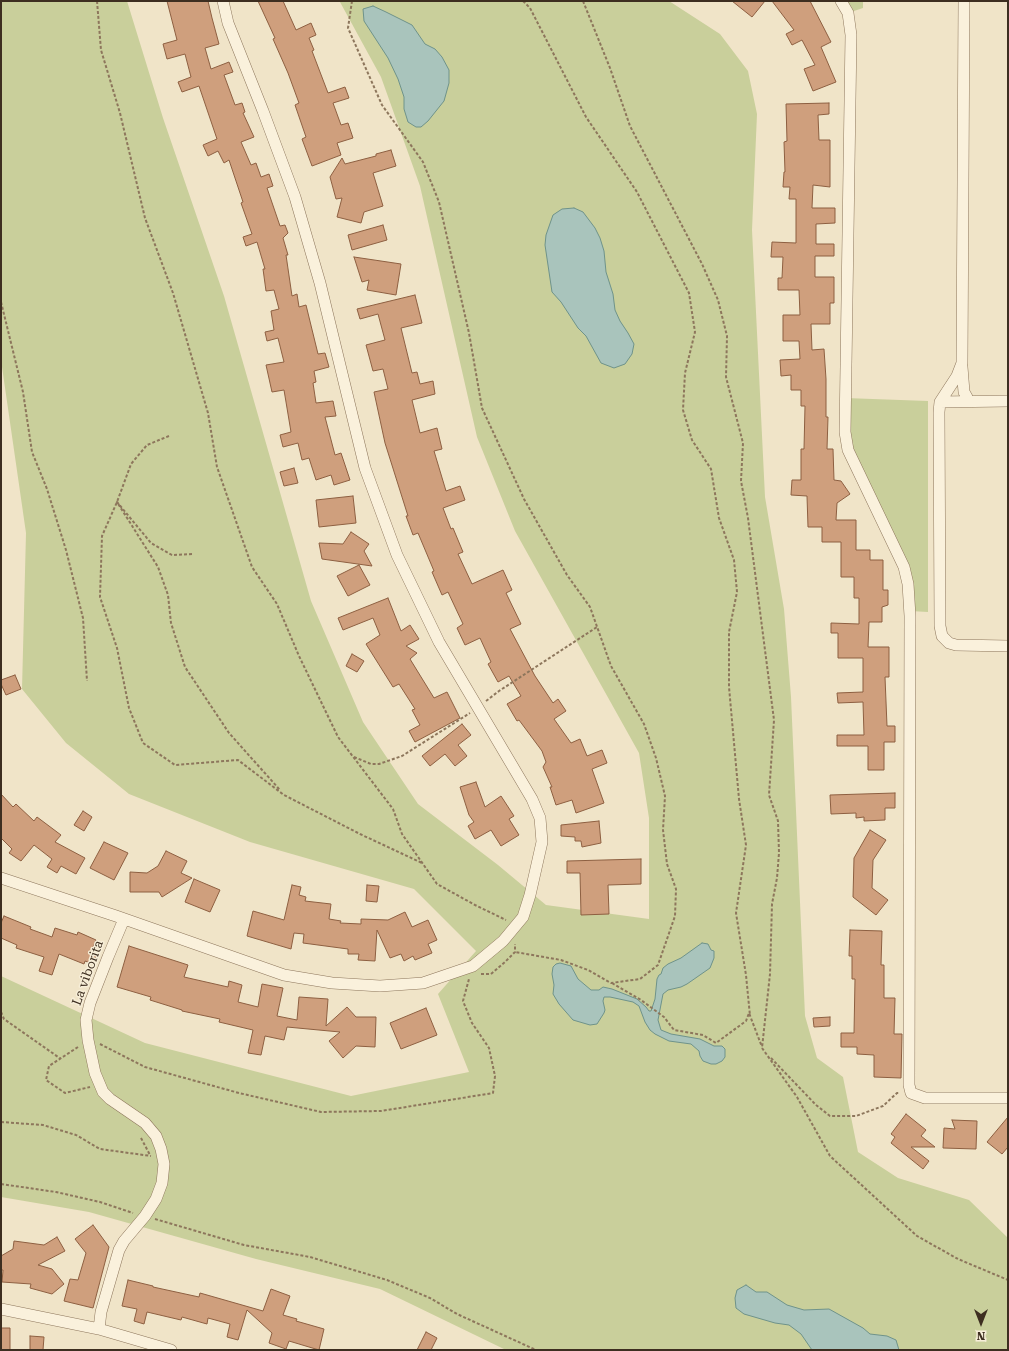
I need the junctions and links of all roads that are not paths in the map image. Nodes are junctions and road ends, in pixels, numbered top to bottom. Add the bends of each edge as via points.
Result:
1 (223, 1) edge
2 (842, 1) edge
3 (964, 1) edge
4 (962, 363) junction
5 (969, 401) junction
6 (1008, 401) edge
7 (940, 402) junction
8 (1008, 646) edge
9 (1, 878) edge
10 (124, 920) junction
11 (1008, 1098) edge
12 (1, 1309) edge
13 (99, 1329) junction
14 (171, 1350) edge

1 - 10 street via 228,23 295,197 320,283 365,468 397,555 439,642 532,799 540,818 542,842 537,870 523,917 503,941 473,966 423,983 380,986 332,983 284,975
2 - 11 street via 848,13 851,35 846,432 848,450 904,567 910,616 909,1085 911,1093 925,1098
3 - 4 street
4 - 5 street via 964,392
4 - 7 street via 957,376
5 - 6 street
5 - 7 street
7 - 8 street via 938,412 942,636 949,643 956,645
9 - 10 street
10 - 13 street, La viborita via 90,1003 86,1020 88,1037 95,1073 103,1092 145,1123 156,1136 164,1164 162,1183 156,1199 119,1250 101,1312
12 - 13 street
13 - 14 street

